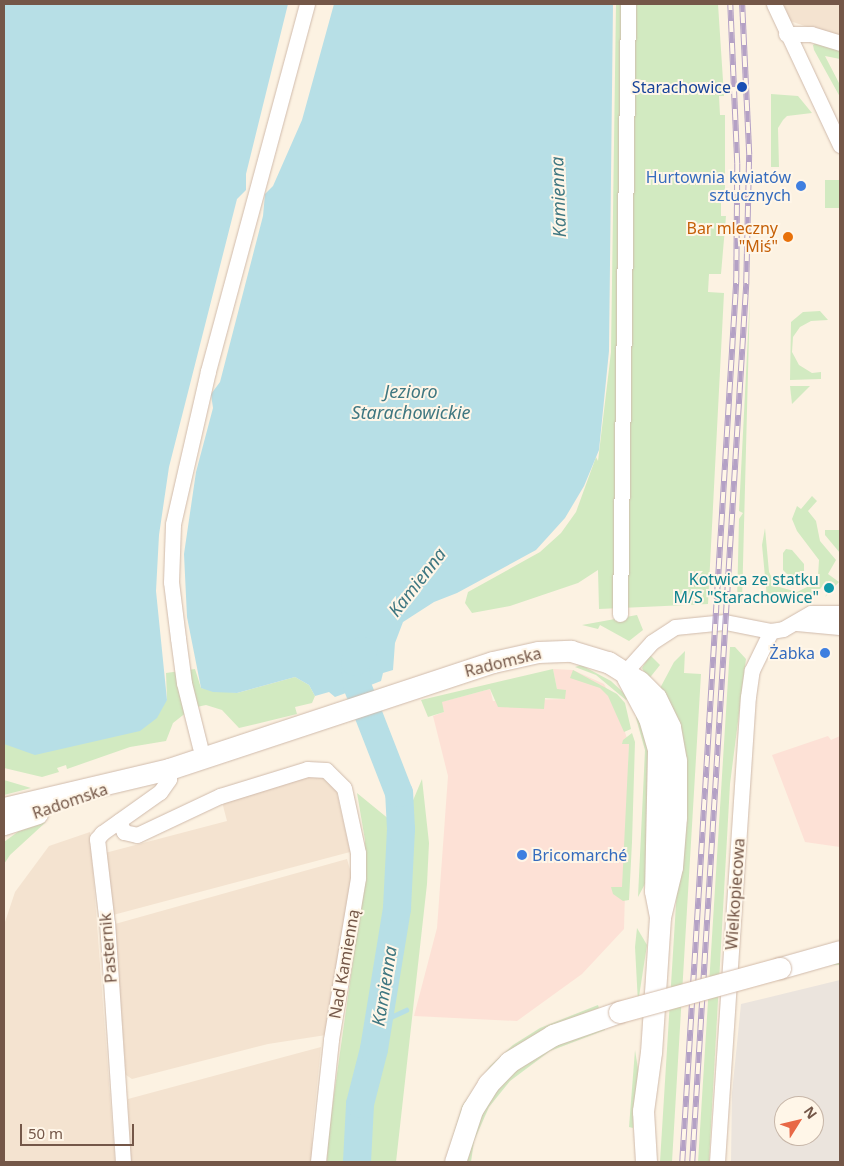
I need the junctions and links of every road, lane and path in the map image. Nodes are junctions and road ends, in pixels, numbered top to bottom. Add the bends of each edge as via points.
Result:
1 (308, 4) edge
2 (628, 4) edge
3 (774, 4) edge
4 (786, 34) junction
5 (840, 43) edge
6 (826, 110) junction
7 (840, 129) edge
8 (840, 145) edge
9 (840, 613) edge
10 (620, 614) dead end
11 (796, 623) junction
12 (840, 627) edge
13 (771, 630) junction
14 (625, 672) junction
15 (200, 748) dead end
16 (169, 769) junction
17 (137, 778) junction
18 (4, 808) edge
19 (119, 821) junction
20 (4, 824) edge
21 (840, 952) edge
22 (651, 1052) junction
23 (123, 1162) edge
24 (318, 1162) edge
25 (455, 1162) edge
26 (646, 1162) edge
27 (651, 1162) edge
28 (717, 1162) edge

1 - 15 street via 214,346 173,524 172,582 178,638 184,684
2 - 10 street
3 - 4 street
4 - 5 street via 811,34
4 - 6 street
6 - 7 street
6 - 8 street
9 - 11 street via 810,613 800,616
11 - 12 street
11 - 13 street
13 - 14 street via 725,622 675,627 652,642
13 - 28 street, Wielkopiecowa via 752,670 748,697
14 - 16 street, Radomska via 595,656 571,651 546,651 493,662
14 - 22 street via 649,718 658,750 655,891 660,917
16 - 17 street, Radomska
16 - 19 street, Pasternik via 169,779 160,792
17 - 18 street, Radomska
17 - 20 street, Radomska
19 - 23 street, Pasternik via 97,839
19 - 24 street, Nad Kamienną via 127,834 137,834 196,806 284,774 313,768 330,773 344,788 359,863 323,1094
21 - 25 street, bridge via 619,1012 553,1034 509,1062 488,1084 461,1135
22 - 26 street via 643,1111
22 - 27 street via 656,1099

